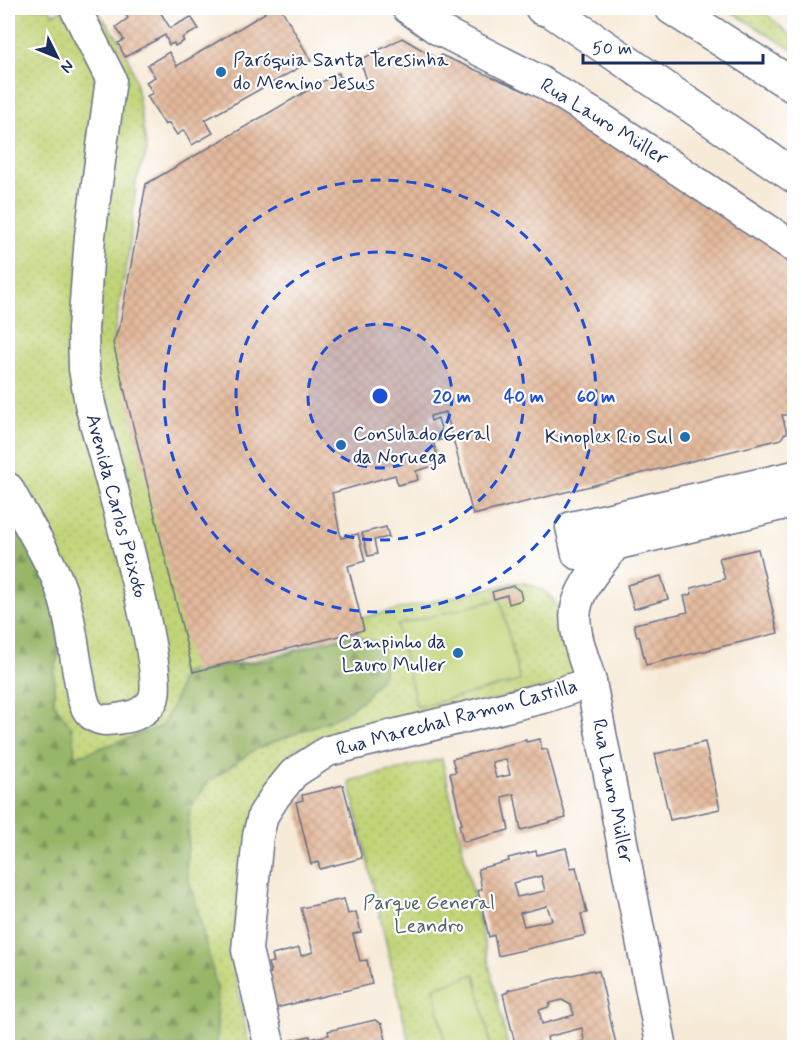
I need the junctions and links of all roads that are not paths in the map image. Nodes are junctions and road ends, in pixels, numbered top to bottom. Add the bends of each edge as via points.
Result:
1 (75, 8) edge
2 (407, 8) edge
3 (542, 8) edge
4 (672, 8) edge
5 (795, 86) edge
6 (795, 176) edge
7 (795, 247) edge
8 (795, 476) edge
9 (8, 488) edge
10 (795, 502) edge
11 (615, 545) junction
12 (591, 682) junction
13 (270, 1047) edge
14 (662, 1047) edge

1 - 9 street, Avenida Carlos Peixoto via 111,79 90,237 84,359 90,404 147,625 156,687 152,701 143,711 104,721 87,710 60,585
2 - 7 street, Rua Lauro Müller via 437,29 540,81 619,129
3 - 6 highway via 552,11
4 - 5 highway
8 - 11 street via 574,541
10 - 11 street
11 - 12 street, Rua Lauro Müller via 585,586 576,608 576,626
12 - 13 street, Rua Marechal Ramon Castilla via 548,697 328,751 294,773 263,815 247,950
12 - 14 street, Rua Lauro Müller

